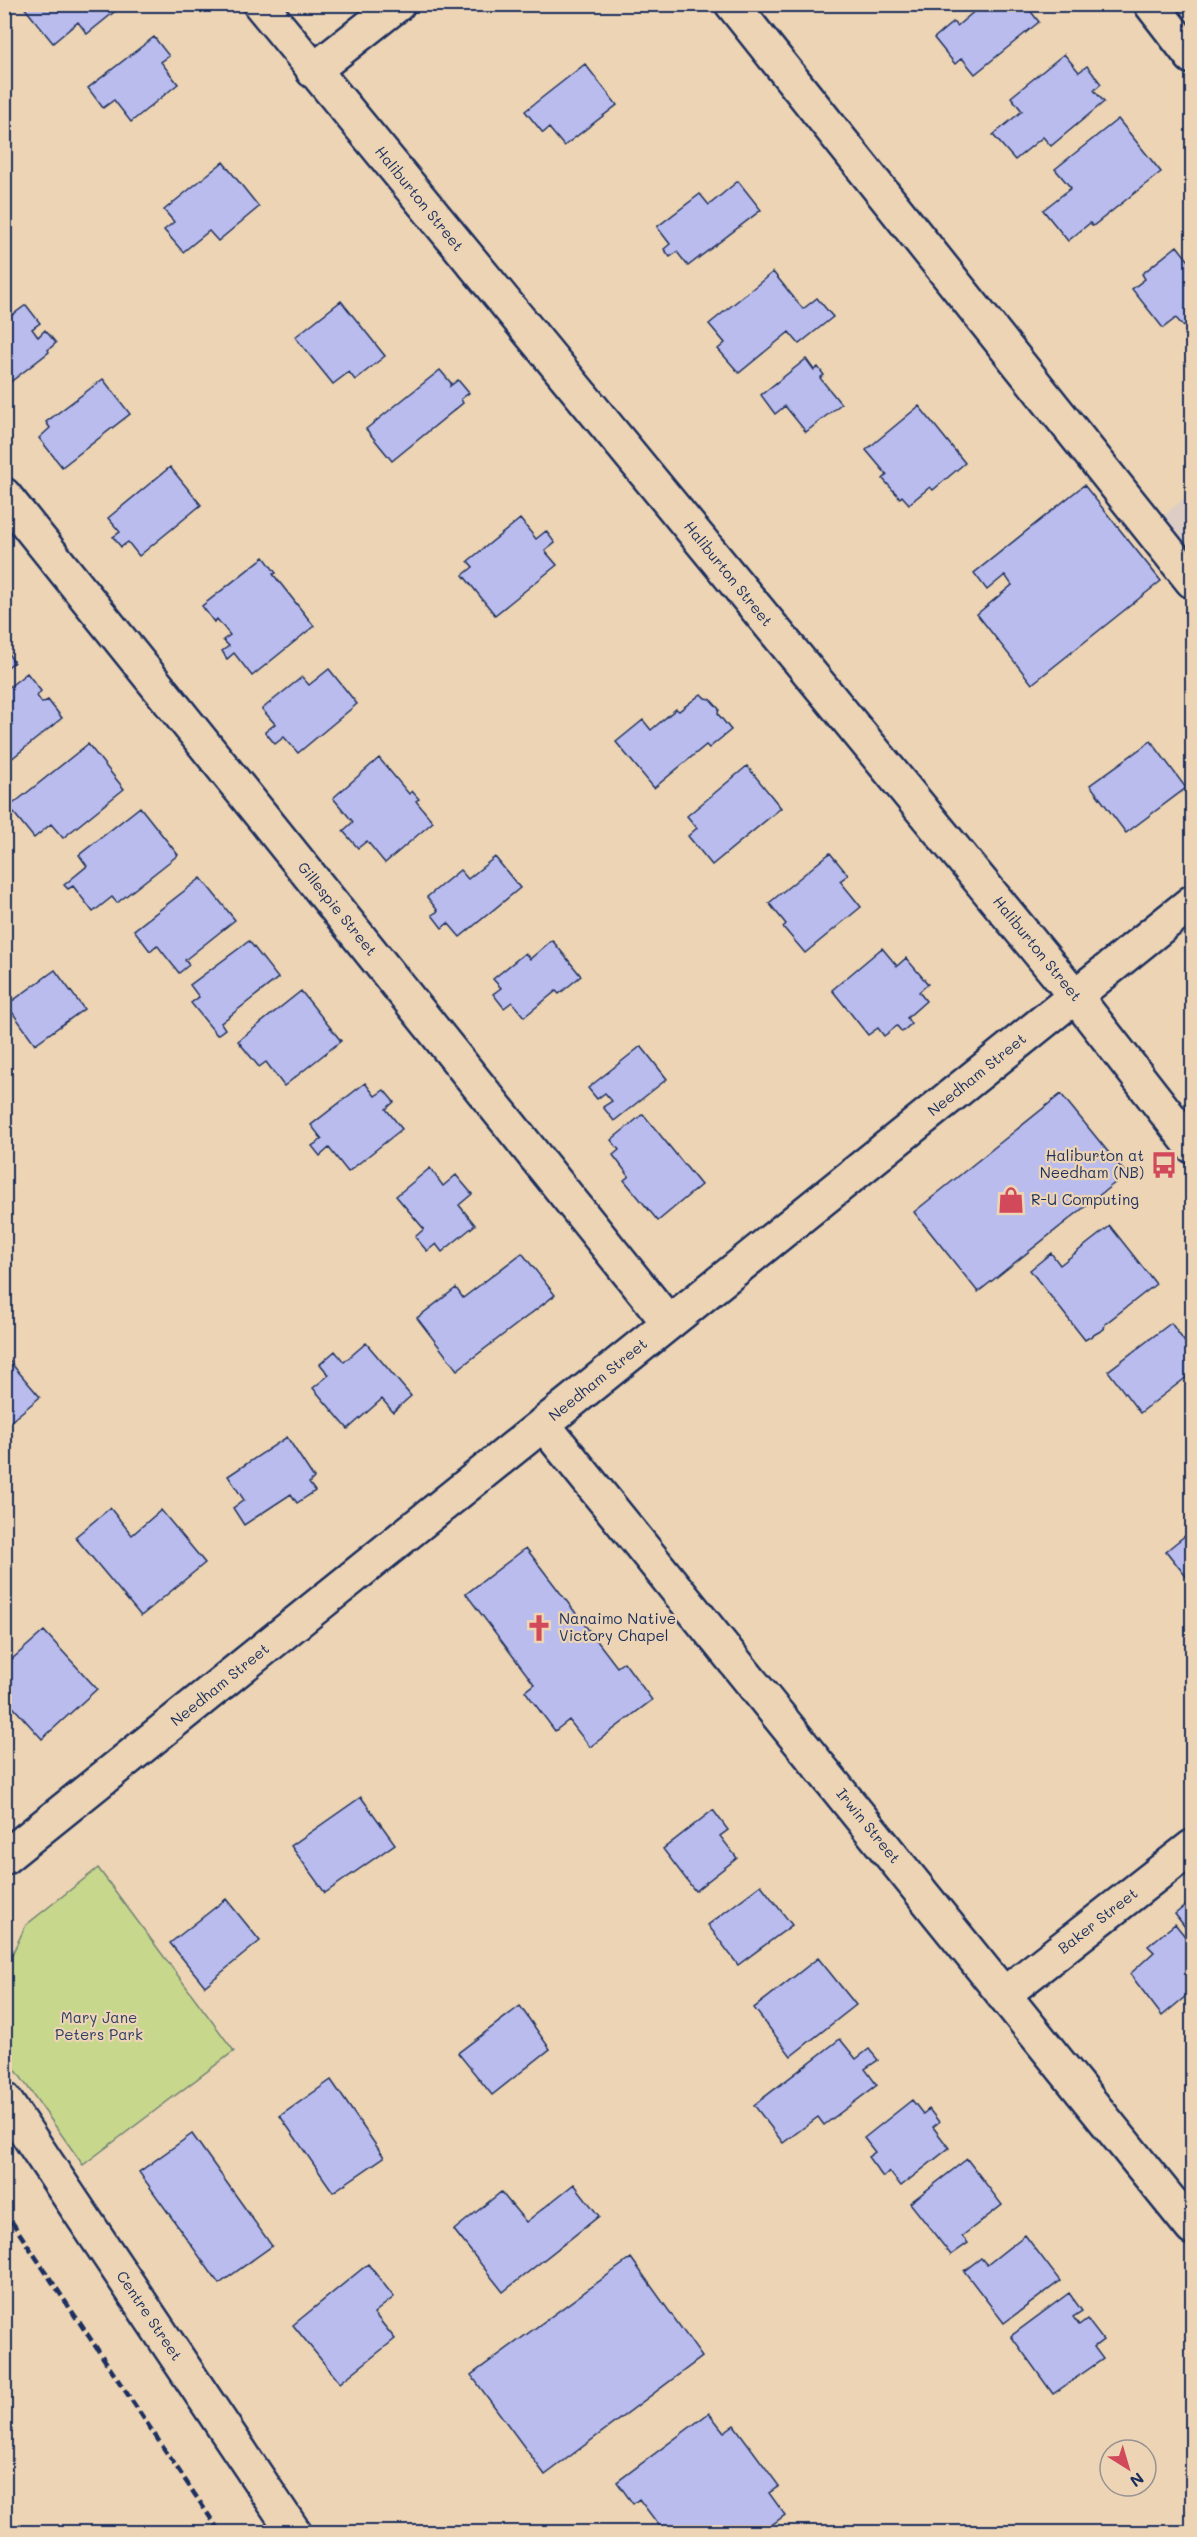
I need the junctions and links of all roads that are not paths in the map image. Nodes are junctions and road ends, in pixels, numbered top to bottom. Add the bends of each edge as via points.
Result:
1 (260, 4) edge
2 (399, 4) edge
3 (732, 4) edge
4 (1151, 4) edge
5 (1192, 57) edge
6 (313, 71) junction
7 (4, 495) edge
8 (1192, 581) edge
9 (1192, 902) edge
10 (1075, 996) junction
11 (1192, 1146) edge
12 (669, 1323) junction
13 (543, 1424) junction
14 (1192, 1847) edge
15 (4, 1858) edge
16 (1004, 1995) junction
17 (4, 2099) edge
18 (1192, 2228) edge
19 (294, 2532) edge

1 - 6 main road, Haliburton Street
2 - 6 main road
3 - 8 main road
4 - 5 main road
6 - 10 main road, Haliburton Street
7 - 12 main road, Gillespie Street
9 - 10 main road, Needham Street
10 - 11 main road, Haliburton Street
10 - 12 main road, Needham Street
12 - 13 main road, Needham Street
13 - 15 main road, Needham Street
13 - 16 main road, Irwin Street
14 - 16 main road, Baker Street
16 - 18 main road, Irwin Street
17 - 19 main road, Centre Street

